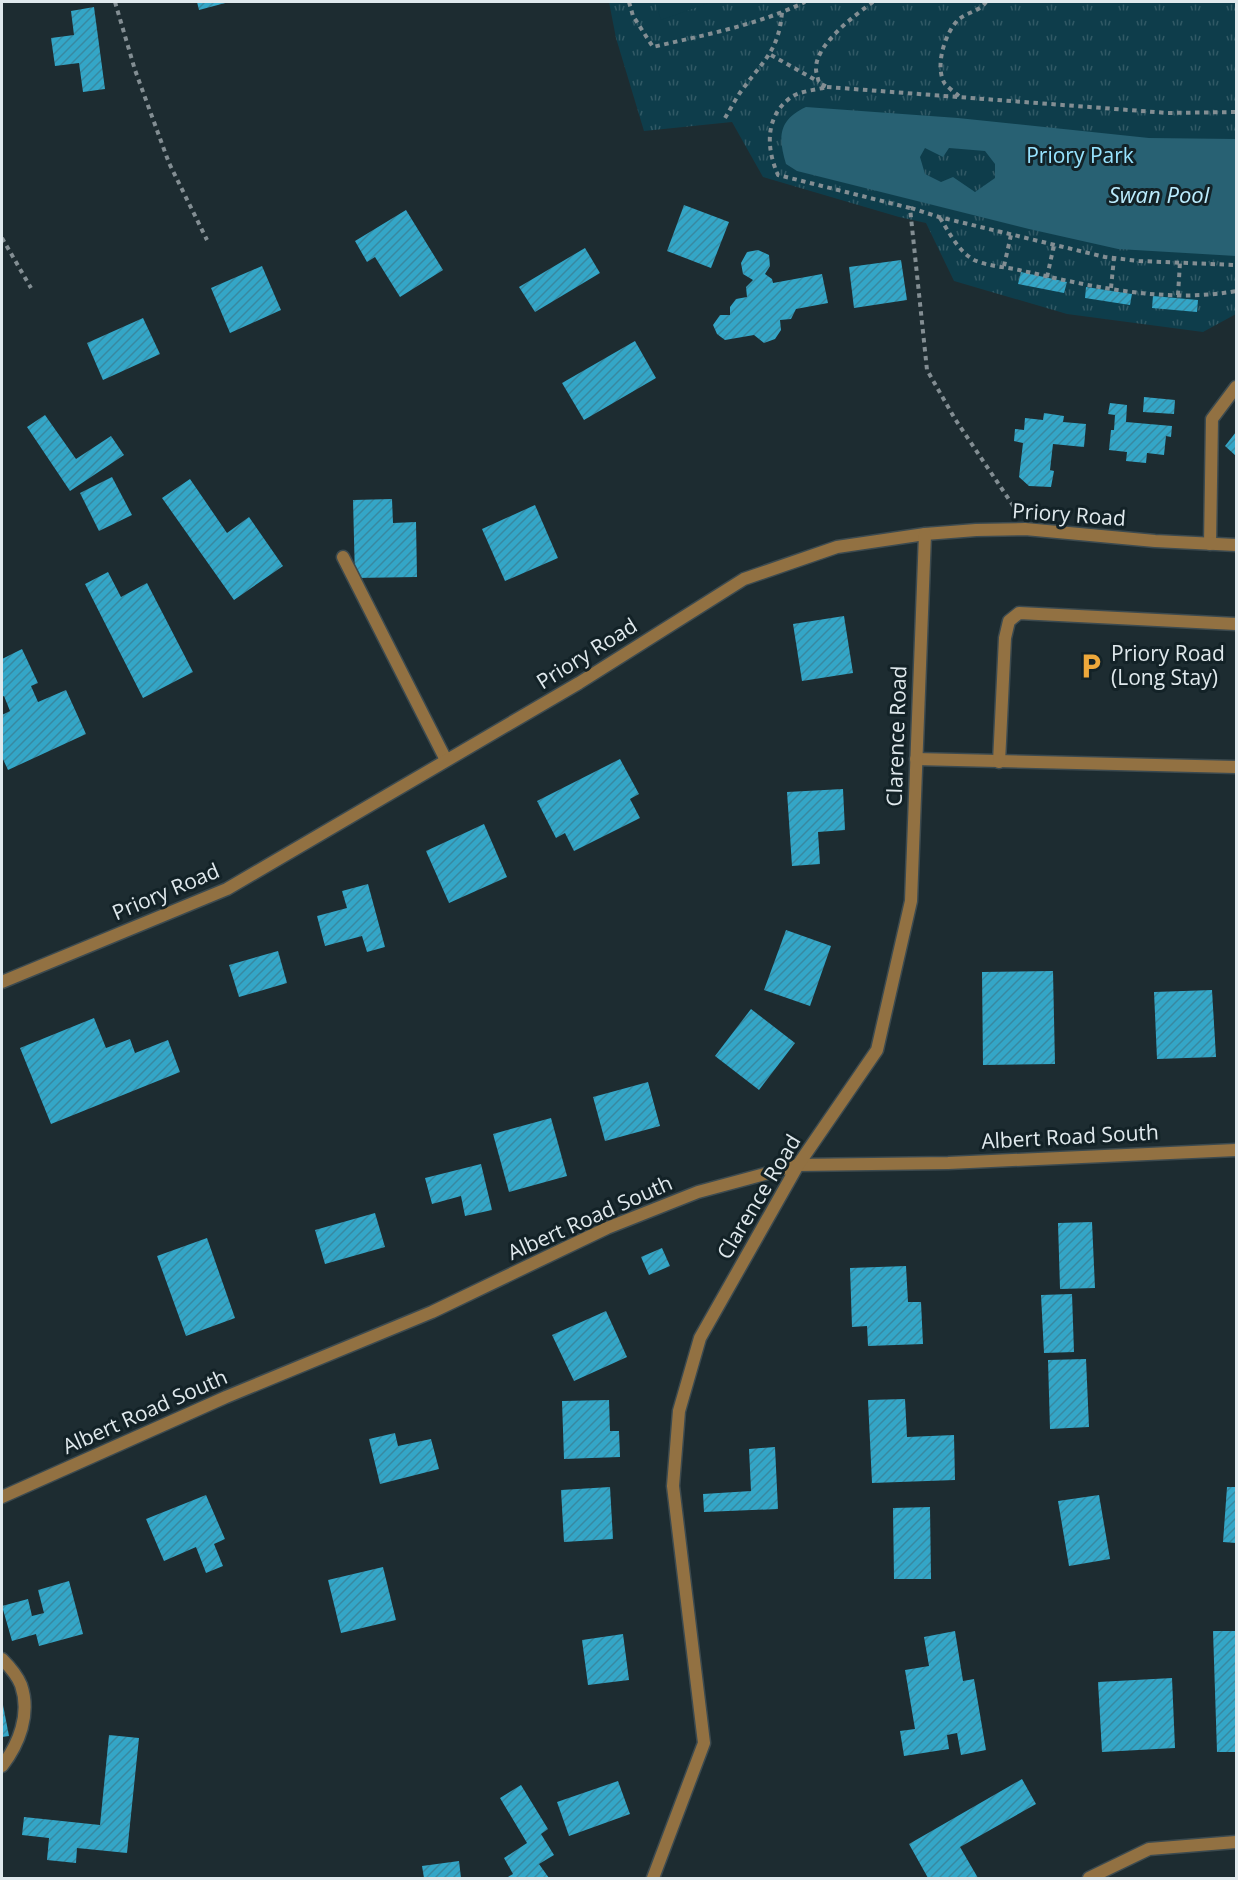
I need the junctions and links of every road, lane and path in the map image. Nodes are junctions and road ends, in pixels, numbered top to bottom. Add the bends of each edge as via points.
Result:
1 (115, 2) edge
2 (629, 2) edge
3 (805, 2) edge
4 (873, 2) edge
5 (986, 2) edge
6 (782, 12) junction
7 (771, 55) junction
8 (819, 83) junction
9 (827, 87) junction
10 (960, 97) junction
11 (1236, 112) edge
12 (725, 118) dead end
13 (910, 208) junction
14 (939, 217) junction
15 (1011, 235) junction
16 (2, 238) edge
17 (207, 240) dead end
18 (1054, 245) junction
19 (1114, 258) junction
20 (1180, 262) junction
21 (1236, 265) edge
22 (1004, 267) junction
23 (1047, 277) junction
24 (31, 288) dead end
25 (1111, 288) junction
26 (1236, 291) edge
27 (1178, 295) junction
28 (1236, 387) edge
29 (1024, 529) junction
30 (925, 534) junction
31 (1210, 544) junction
32 (1236, 545) edge
33 (343, 557) dead end
34 (1236, 624) edge
35 (916, 759) junction
36 (446, 760) junction
37 (999, 762) junction
38 (1236, 766) edge
39 (2, 982) edge
40 (1236, 1150) edge
41 (798, 1165) junction
42 (2, 1497) edge
43 (2, 1659) edge
44 (2, 1766) edge
45 (1236, 1842) edge
46 (653, 1878) edge
47 (1089, 1878) edge

1 - 17 path via 168,163
2 - 6 path via 633,16 653,47
3 - 6 path
4 - 8 path via 836,33 820,53 816,68
5 - 10 path via 959,20 942,50 945,83
6 - 7 path
7 - 8 path
7 - 12 path
8 - 9 path
9 - 10 path
9 - 13 path via 792,96 774,115 771,158 778,175
10 - 11 path via 1168,113
13 - 14 path
13 - 29 path via 927,370 1012,502
14 - 15 path
14 - 22 path via 958,246 975,260
15 - 18 path
15 - 22 path
16 - 24 path
18 - 19 path
18 - 23 path
19 - 20 path
19 - 25 path
20 - 21 path
20 - 27 path
22 - 23 path
23 - 25 path
25 - 27 path
26 - 27 path via 1210,296
28 - 31 street via 1212,419
29 - 30 street, Priory Road
29 - 31 street, Priory Road
30 - 35 street, Clarence Road
30 - 36 street, Priory Road via 837,547 744,579 579,683
31 - 32 street, Priory Road
33 - 36 street
34 - 37 street via 1019,613 1009,621 1005,638
35 - 37 street
35 - 41 street, Clarence Road via 911,900 877,1050
36 - 39 street, Priory Road via 227,888
37 - 38 street
40 - 41 street, Albert Road South via 948,1163
41 - 42 street, Albert Road South via 698,1192 607,1228 432,1312 226,1396
41 - 46 street, Clarence Road via 700,1338 679,1411 673,1486 704,1743
43 - 44 street via 21,1685 24,1701 19,1737
45 - 47 street via 1149,1849

